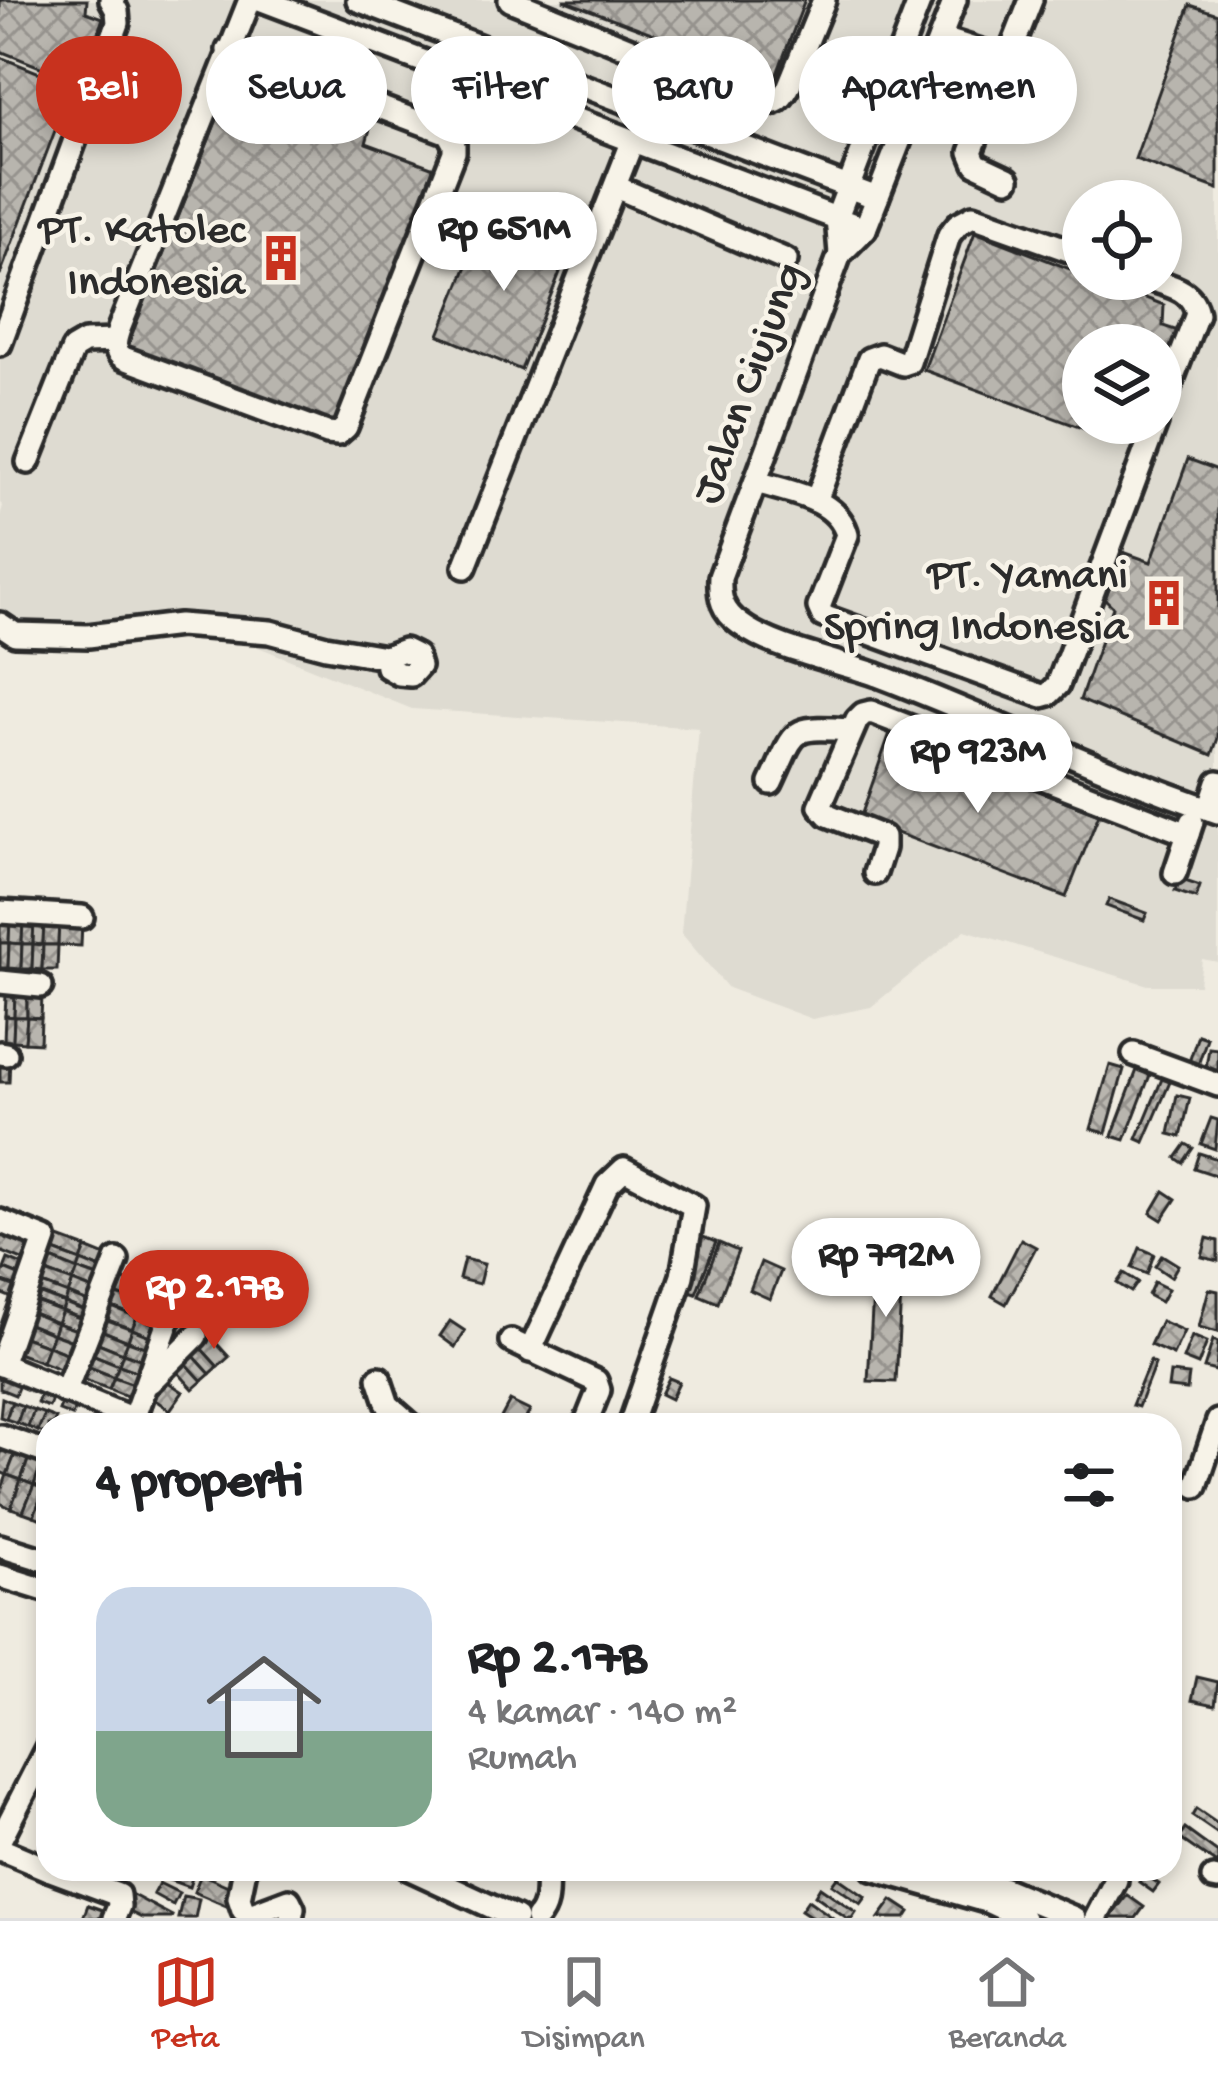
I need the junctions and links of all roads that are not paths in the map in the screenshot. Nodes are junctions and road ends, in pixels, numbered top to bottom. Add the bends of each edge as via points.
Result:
1 (111, 0) edge
2 (250, 0) edge
3 (262, 0) edge
4 (358, 0) edge
5 (510, 0) edge
6 (824, 0) edge
7 (920, 0) edge
8 (955, 0) edge
9 (1031, 0) edge
10 (234, 36) edge
11 (941, 36) edge
12 (1018, 36) edge
13 (206, 107) edge
14 (387, 110) edge
15 (612, 132) edge
16 (632, 144) edge
17 (644, 144) edge
18 (898, 144) edge
19 (974, 144) edge
20 (1008, 179) dead end
21 (616, 187) junction
22 (847, 187) junction
23 (877, 198) junction
24 (837, 217) junction
25 (865, 229) junction
26 (1062, 248) edge
27 (840, 254) junction
28 (786, 260) dead end
29 (1182, 291) edge
30 (115, 341) junction
31 (0, 344) edge
32 (1182, 354) edge
33 (1148, 444) edge
34 (28, 462) dead end
35 (756, 482) junction
36 (816, 501) junction
37 (465, 567) dead end
38 (0, 624) edge
39 (385, 657) dead end
40 (851, 730) junction
41 (1218, 782) edge
42 (771, 783) dead end
43 (1209, 809) edge
44 (1187, 834) junction
45 (1175, 872) dead end
46 (874, 873) dead end
47 (0, 912) edge
48 (82, 917) dead end
49 (0, 982) edge
50 (40, 986) dead end
51 (1134, 1054) dead end
52 (1218, 1085) edge
53 (0, 1221) edge
54 (117, 1260) dead end
55 (170, 1316) dead end
56 (196, 1336) dead end
57 (1, 1364) edge
58 (379, 1378) dead end
59 (145, 1387) junction
60 (65, 1392) junction
61 (112, 1413) edge
62 (135, 1413) edge
63 (398, 1413) edge
64 (590, 1413) edge
65 (634, 1413) edge
66 (1218, 1421) edge
67 (0, 1436) edge
68 (36, 1450) edge
69 (1196, 1486) dead end
70 (0, 1546) edge
71 (36, 1557) edge
72 (0, 1576) edge
73 (36, 1587) edge
74 (36, 1761) edge
75 (10, 1793) edge
76 (0, 1840) edge
77 (0, 1849) edge
78 (36, 1864) edge
79 (80, 1881) edge
80 (243, 1881) edge
81 (436, 1881) edge
82 (547, 1881) edge
83 (915, 1881) edge
84 (981, 1881) edge
85 (1115, 1881) edge
86 (114, 1918) edge
87 (291, 1918) edge
88 (516, 1918) edge
89 (537, 1918) edge
90 (1023, 1918) edge
91 (1074, 1918) edge
92 (1096, 1918) edge

1 - 31 street via 118,23
2 - 10 street
3 - 15 street, Jalan Ciujung
4 - 22 street
5 - 6 street via 773,103 788,88
7 - 22 street
8 - 11 street
9 - 12 street
13 - 30 street
14 - 30 street via 448,133 454,152 338,434 124,358
16 - 21 street
17 - 24 street, Jalan Ciujung
18 - 23 street
19 - 20 street via 976,164
21 - 28 street
21 - 37 street
22 - 23 street
22 - 24 street
23 - 25 street
24 - 25 street, Jalan Ciujung
24 - 27 street
25 - 27 street, Jalan Ciujung
26 - 36 street via 973,216 958,224 909,362 869,359
27 - 35 street, Jalan Ciujung
29 - 32 street via 1197,314
30 - 34 street via 74,349
33 - 36 street via 1058,685 1042,696 823,616 819,608 847,535 837,513
35 - 36 street
35 - 43 street, Jalan Ciujung via 720,577 723,608 736,622
38 - 39 street via 15,634 70,636 179,625 247,630
40 - 42 street via 800,730
40 - 44 street via 862,714 882,715
40 - 46 street via 820,806 883,837
41 - 43 street
43 - 44 street
44 - 45 street
47 - 48 street
49 - 50 street
51 - 52 street
53 - 57 street via 45,1239
54 - 60 street
55 - 59 street
56 - 59 street
57 - 60 street
58 - 63 street
59 - 62 street
60 - 61 street
64 - 65 street via 596,1381 521,1346 607,1184 624,1169 694,1206 682,1276
66 - 69 street
67 - 68 street
70 - 71 street
72 - 73 street
74 - 75 street
75 - 76 street
77 - 78 street
79 - 86 street via 118,1895
80 - 87 street via 243,1910 287,1900
81 - 88 street
82 - 89 street
83 - 90 street
84 - 91 street
85 - 92 street

